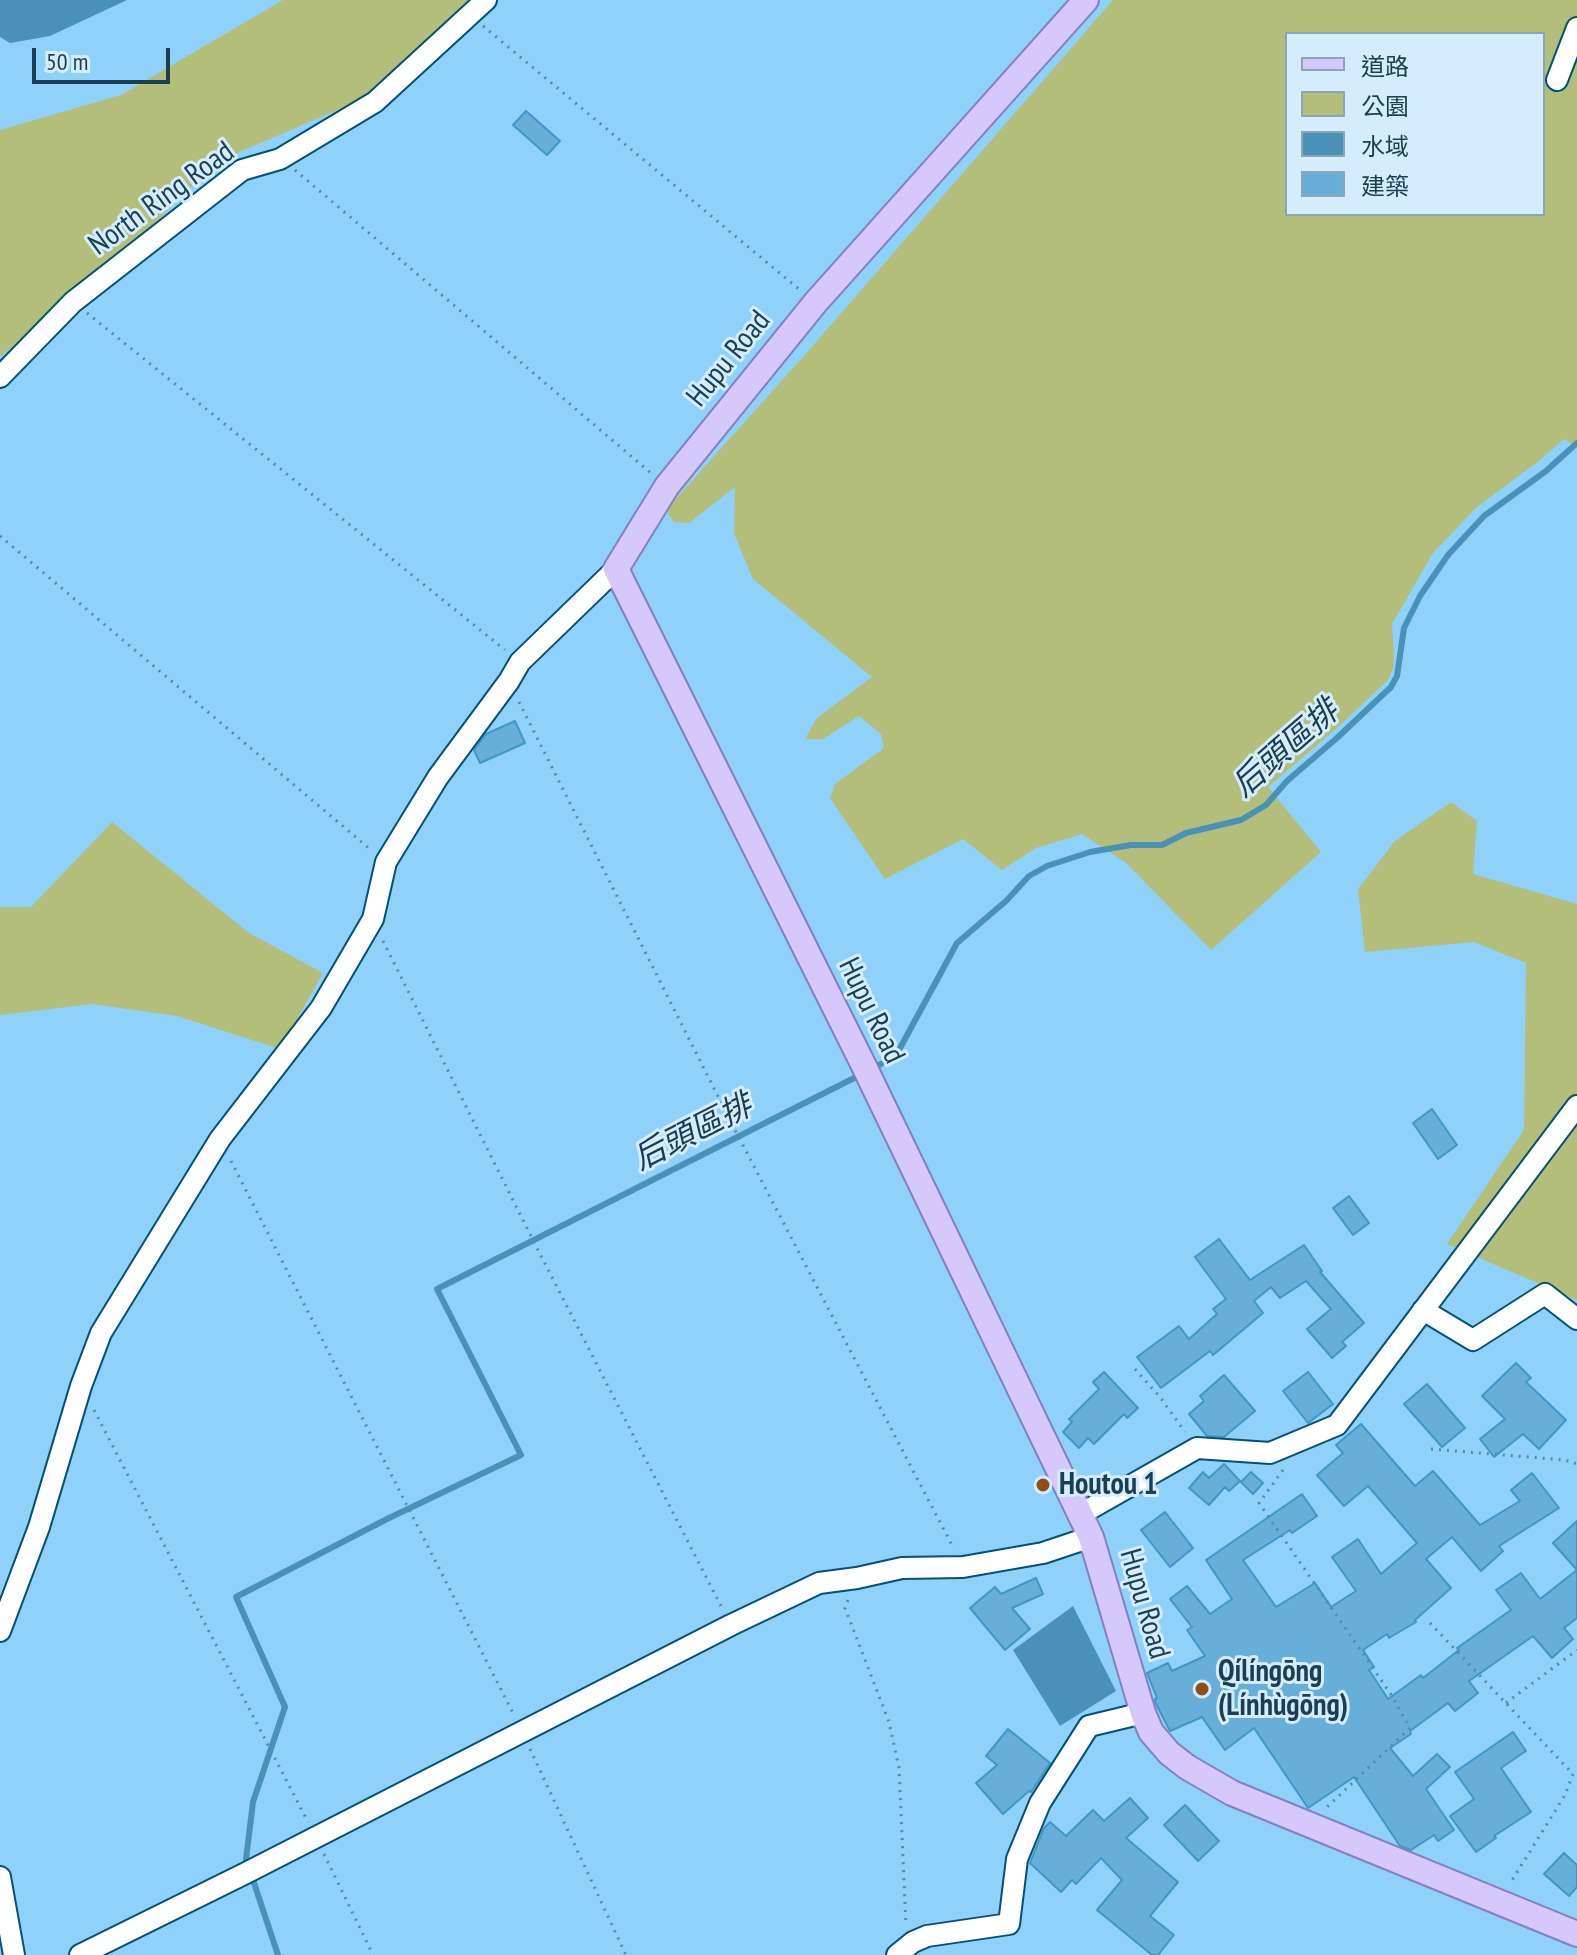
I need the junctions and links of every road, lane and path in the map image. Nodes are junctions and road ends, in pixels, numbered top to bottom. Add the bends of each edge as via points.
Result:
1 (486, 0) edge
2 (1086, 0) edge
3 (470, 16) junction
4 (1577, 28) edge
5 (1557, 80) dead end
6 (280, 159) junction
7 (73, 302) junction
8 (816, 302) junction
9 (0, 377) edge
10 (667, 486) junction
11 (0, 536) edge
12 (616, 569) junction
13 (520, 662) junction
14 (509, 681) junction
15 (386, 862) junction
16 (373, 919) junction
17 (1577, 1106) edge
18 (220, 1139) junction
19 (1423, 1310) junction
20 (1577, 1319) edge
21 (1135, 1369) dead end
22 (81, 1386) junction
23 (1197, 1448) junction
24 (1431, 1449) dead end
25 (1577, 1464) edge
26 (1283, 1471) dead end
27 (1079, 1515) junction
28 (1091, 1537) junction
29 (963, 1567) junction
30 (857, 1578) junction
31 (1430, 1623) dead end
32 (731, 1625) junction
33 (0, 1631) edge
34 (1577, 1650) edge
35 (1505, 1703) junction
36 (1143, 1713) junction
37 (523, 1733) junction
38 (275, 1757) dead end
39 (1309, 1824) junction
40 (0, 1877) edge
41 (1498, 1902) junction
42 (1577, 1934) edge
43 (905, 1948) edge
44 (14, 1955) edge
45 (80, 1955) edge
46 (626, 1955) edge

1 - 3 street, North Ring Road
2 - 8 main road, Hupu Road
3 - 6 street, North Ring Road via 375,102
3 - 8 path
4 - 5 street
6 - 7 street, North Ring Road via 242,170
6 - 10 path
7 - 9 street, North Ring Road
7 - 13 path
8 - 10 main road, Hupu Road
10 - 12 main road, Hupu Road
11 - 15 path
12 - 13 street
12 - 27 main road, Hupu Road
13 - 14 street
14 - 15 street via 438,777
14 - 29 path
15 - 16 street
16 - 18 street via 321,1008
16 - 32 path
17 - 19 street
18 - 22 street via 101,1333
18 - 37 path
19 - 20 street via 1473,1340 1545,1294
19 - 23 street via 1337,1425 1270,1453
21 - 23 path
22 - 33 street via 39,1527
22 - 38 path
23 - 27 street
24 - 25 path
26 - 39 path via 1259,1503 1410,1728
27 - 28 main road, Hupu Road
28 - 29 street via 1043,1553
28 - 36 main road, Hupu Road
29 - 30 street via 902,1568
30 - 32 street via 819,1583
30 - 43 path via 845,1608 889,1722 899,1768
31 - 35 path
32 - 37 street
34 - 35 path
35 - 41 path via 1573,1774
36 - 39 main road, Hupu Road via 1151,1732 1187,1767 1232,1793
36 - 43 street via 1089,1726 1048,1790 1017,1859 1009,1924 927,1936
37 - 45 street
37 - 46 path
39 - 41 main road, Hupu Road
40 - 44 street
41 - 42 main road, Hupu Road

